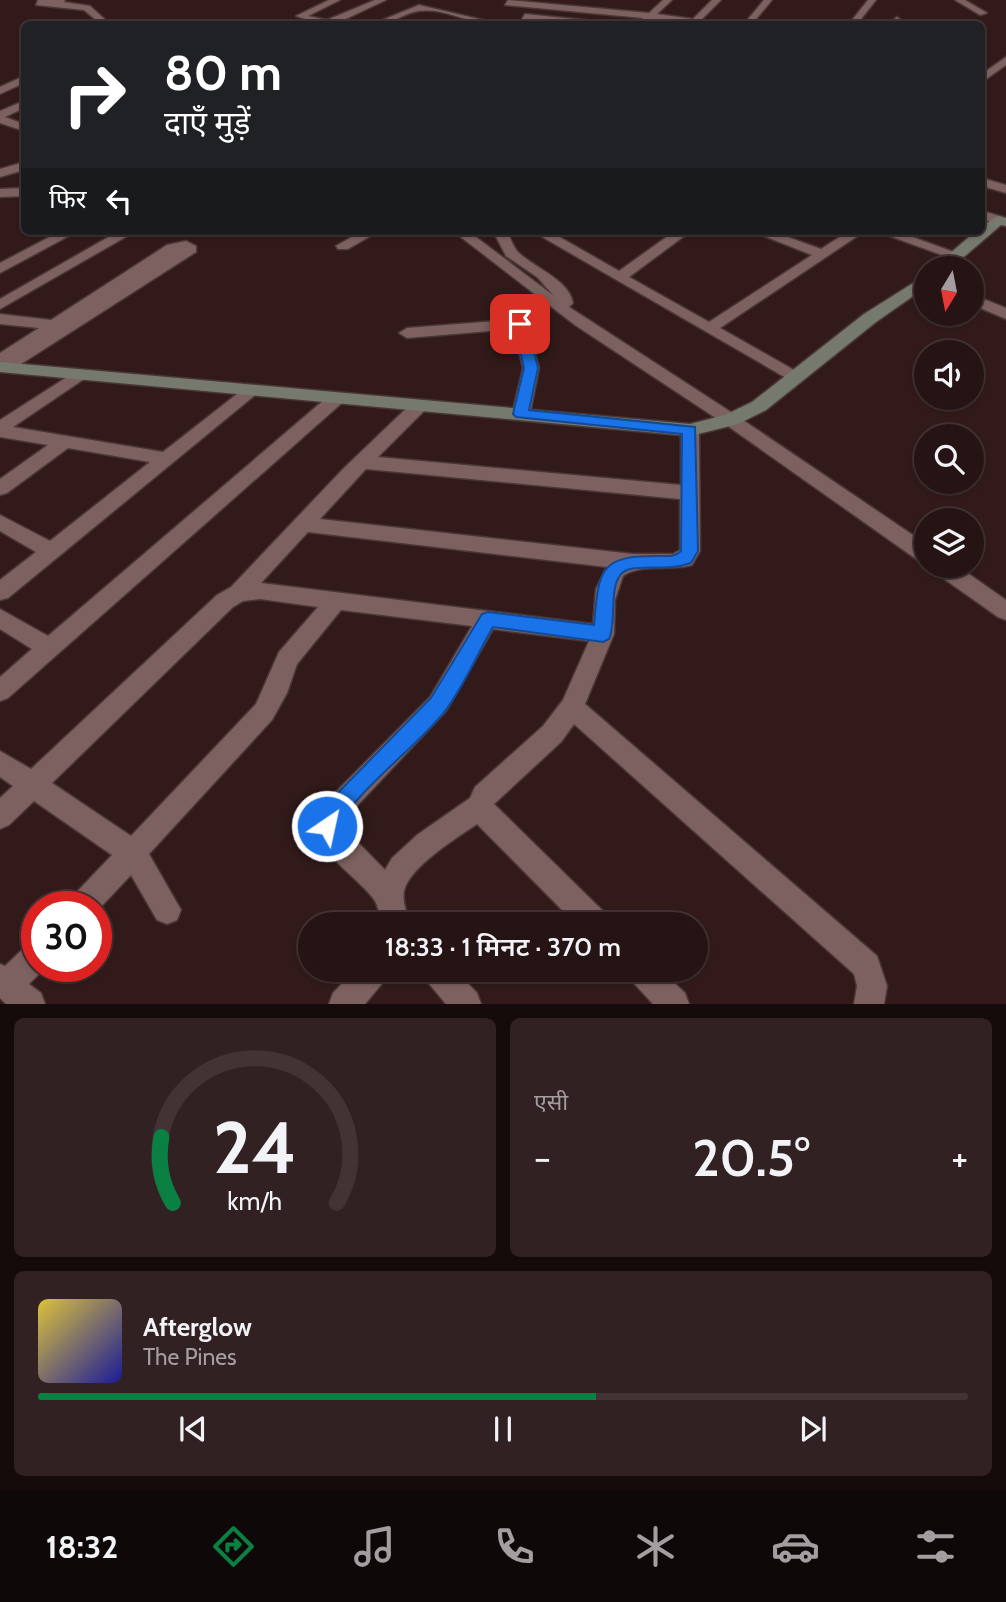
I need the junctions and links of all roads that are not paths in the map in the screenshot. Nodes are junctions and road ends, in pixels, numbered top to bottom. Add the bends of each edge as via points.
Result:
1 (43, 0) edge
2 (336, 0) edge
3 (382, 0) edge
4 (717, 0) edge
5 (768, 0) edge
6 (872, 0) edge
7 (959, 0) edge
8 (983, 0) edge
9 (59, 1) edge
10 (509, 1) edge
11 (666, 2) edge
12 (652, 3) dead end
13 (519, 16) dead end
14 (651, 16) junction
15 (983, 18) edge
16 (389, 20) junction
17 (102, 21) edge
18 (320, 21) edge
19 (335, 21) edge
20 (386, 21) edge
21 (394, 21) edge
22 (481, 21) edge
23 (495, 21) edge
24 (566, 21) edge
25 (645, 21) edge
26 (678, 21) edge
27 (697, 21) edge
28 (750, 21) edge
29 (855, 21) edge
30 (1006, 60) edge
31 (985, 76) edge
32 (21, 80) edge
33 (0, 90) edge
34 (21, 106) edge
35 (0, 117) edge
36 (21, 127) edge
37 (21, 167) edge
38 (1, 171) edge
39 (985, 183) edge
40 (1006, 189) edge
41 (21, 192) edge
42 (0, 193) edge
43 (64, 235) edge
44 (115, 235) edge
45 (364, 235) edge
46 (465, 235) edge
47 (502, 235) edge
48 (546, 235) edge
49 (678, 235) edge
50 (769, 235) edge
51 (852, 235) edge
52 (895, 235) edge
53 (977, 235) edge
54 (343, 246) dead end
55 (822, 254) junction
56 (956, 255) joint
57 (0, 272) edge
58 (620, 277) junction
59 (47, 278) junction
60 (914, 288) edge
61 (984, 304) edge
62 (0, 305) edge
63 (566, 311) junction
64 (1006, 314) edge
65 (518, 318) joint
66 (0, 319) edge
67 (61, 326) junction
68 (710, 328) junction
69 (407, 333) dead end
70 (1, 364) edge
71 (78, 375) junction
72 (795, 378) junction
73 (253, 391) junction
74 (337, 398) junction
75 (420, 405) junction
76 (521, 414) junction
77 (731, 421) junction
78 (0, 429) edge
79 (690, 430) junction
80 (64, 442) junction
81 (168, 459) junction
82 (362, 462) junction
83 (0, 488) edge
84 (690, 493) junction
85 (0, 522) edge
86 (303, 524) junction
87 (914, 547) edge
88 (52, 551) junction
89 (632, 562) junction
90 (959, 578) edge
91 (0, 592) edge
92 (239, 593) junction
93 (336, 601) junction
94 (1006, 611) edge
95 (0, 618) edge
96 (488, 619) junction
97 (603, 634) junction
98 (51, 649) junction
99 (0, 691) edge
100 (572, 707) junction
101 (0, 764) edge
102 (30, 786) junction
103 (479, 807) junction
104 (0, 816) edge
105 (133, 853) junction
106 (97, 891) edge
107 (389, 894) junction
108 (167, 910) dead end
109 (393, 912) edge
110 (584, 912) edge
111 (364, 982) edge
112 (447, 982) edge
113 (653, 982) edge
114 (344, 1003) edge
115 (466, 1003) edge
116 (674, 1003) edge
117 (869, 1003) edge

1 - 9 street via 39,3
2 - 18 street via 300,14
3 - 19 street
4 - 27 street
5 - 28 street
6 - 29 street
7 - 15 street
8 - 15 street
9 - 17 street via 87,8
10 - 14 street
10 - 23 street
11 - 12 street
11 - 14 street
13 - 24 street
14 - 25 street
14 - 26 street
16 - 20 street
16 - 21 street
16 - 22 street via 419,8
30 - 31 street
32 - 33 street
34 - 35 street
35 - 36 street
37 - 38 street
39 - 40 street
41 - 42 street
43 - 57 street
44 - 59 street
45 - 54 street
46 - 63 street
47 - 63 street via 512,253 566,299
48 - 58 street
49 - 58 street
50 - 55 street
51 - 55 street
52 - 56 street
53 - 56 street
55 - 68 street
57 - 59 street
58 - 68 street
59 - 62 street
60 - 72 street
61 - 64 street
63 - 77 street
65 - 69 street
65 - 76 street via 531,368
66 - 67 street
67 - 67 street via 173,248 191,249
67 - 70 street
68 - 72 street
70 - 71 street
71 - 73 street
71 - 78 street
72 - 77 street
73 - 74 street
73 - 81 street
74 - 75 street
74 - 98 street
75 - 76 street
75 - 82 street
76 - 79 street
77 - 79 street
77 - 87 street
78 - 80 street
79 - 84 street
80 - 81 street
80 - 83 street
81 - 88 street
82 - 84 street
82 - 86 street
84 - 89 street via 690,551 685,559
85 - 88 street
86 - 89 street
86 - 92 street
88 - 91 street
89 - 97 street via 610,575
90 - 94 street
92 - 93 street via 260,591
92 - 102 street via 225,601
93 - 96 street
93 - 105 street via 287,659 264,712
95 - 98 street
96 - 97 street
96 - 107 street via 438,704 328,818 329,832
97 - 100 street
98 - 99 street
100 - 103 street via 551,734 484,796
100 - 117 street via 867,966 872,986
101 - 102 street
102 - 104 street
102 - 105 street
103 - 107 street via 410,859
103 - 110 street
105 - 106 street
105 - 108 street
107 - 109 street
111 - 114 street
112 - 115 street
113 - 116 street

